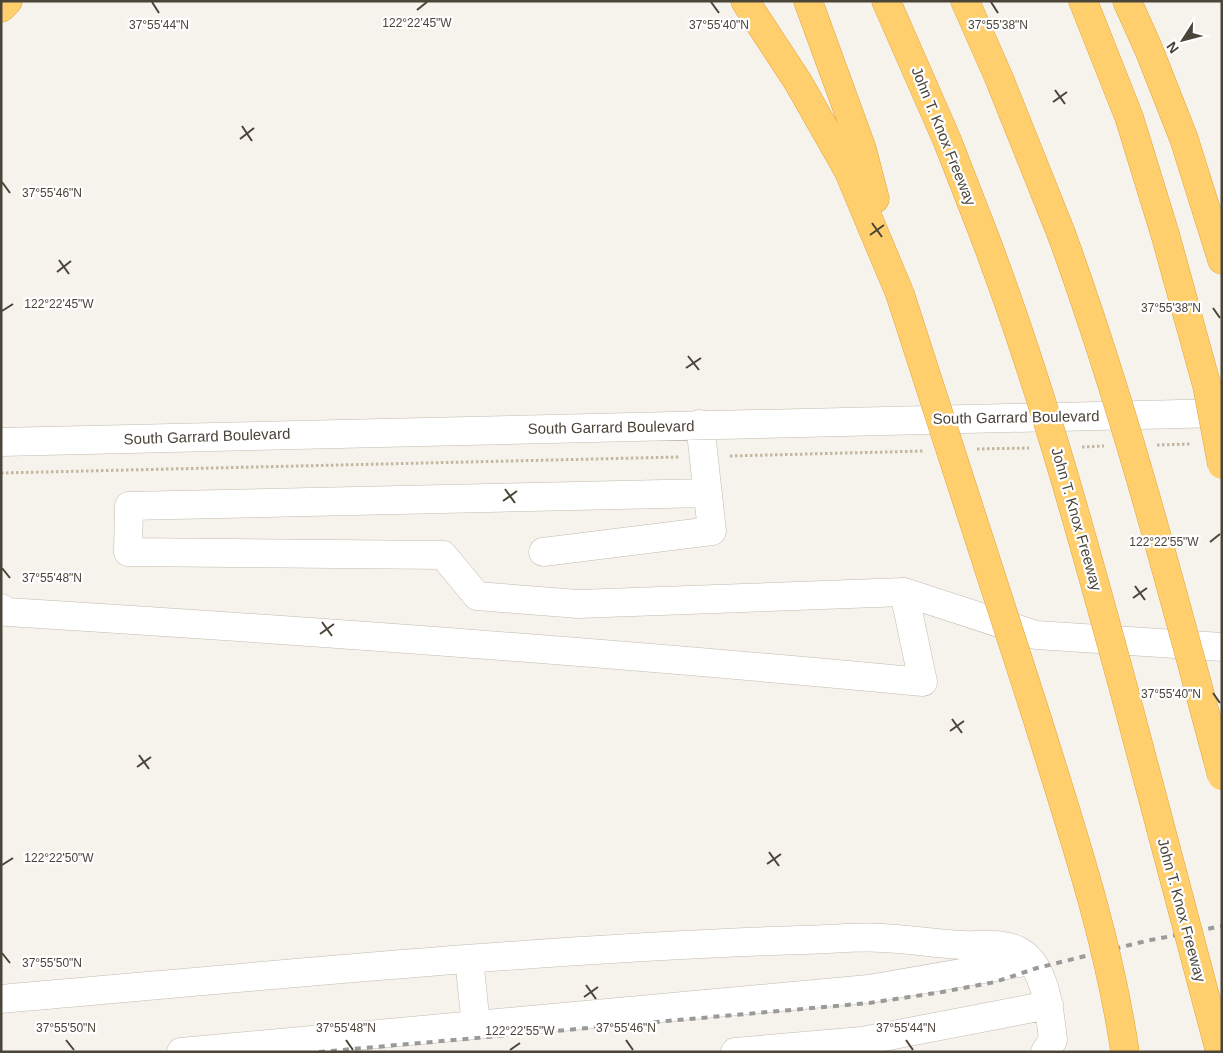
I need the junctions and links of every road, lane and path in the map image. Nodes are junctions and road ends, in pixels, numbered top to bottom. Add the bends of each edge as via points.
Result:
1 (8, 1) edge
2 (745, 1) edge
3 (808, 1) edge
4 (886, 1) edge
5 (966, 1) edge
6 (1083, 1) edge
7 (1128, 1) edge
8 (1, 8) edge
9 (1222, 260) edge
10 (900, 294) junction
11 (1222, 413) edge
12 (700, 424) junction
13 (1, 442) edge
14 (1192, 444) dead end
15 (1152, 445) dead end
16 (1112, 446) dead end
17 (1072, 447) dead end
18 (1032, 448) dead end
19 (933, 450) dead end
20 (972, 450) dead end
21 (703, 456) junction
22 (1222, 465) edge
23 (1, 473) edge
24 (708, 493) junction
25 (542, 552) dead end
26 (904, 592) junction
27 (1, 608) edge
28 (1222, 647) edge
29 (1222, 776) edge
30 (1088, 881) junction
31 (469, 959) junction
32 (1030, 961) junction
33 (1, 999) edge
34 (1049, 1005) junction
35 (476, 1025) junction
36 (1219, 1051) edge
37 (181, 1052) edge
38 (735, 1052) edge
39 (1045, 1052) edge
40 (1124, 1052) edge
41 (1143, 1052) edge

1 - 8 highway
2 - 10 highway via 798,82 848,170
3 - 10 highway via 862,149
4 - 36 highway, John T. Knox Freeway, bridge via 947,140 984,235 1062,467
5 - 29 highway, bridge via 1061,233 1095,330 1129,438
6 - 22 highway, bridge via 1129,117 1165,234 1207,386
7 - 9 highway via 1184,139
10 - 30 highway, bridge
11 - 12 street, South Garrard Boulevard
12 - 13 street, South Garrard Boulevard
12 - 21 street
14 - 15 path
16 - 17 path
18 - 20 path
19 - 21 path
21 - 23 path
21 - 24 street
24 - 25 street via 712,531
24 - 26 street via 129,506 128,552 442,555 477,596 578,604
26 - 27 street via 923,682 654,657 7,612
26 - 28 street via 1036,635
30 - 40 highway, bridge via 1108,961
30 - 41 highway, bridge
31 - 32 street via 741,942 881,938 1001,946 1019,950
31 - 33 street
31 - 35 street
32 - 34 street via 1037,968
32 - 35 street via 869,989
34 - 38 street via 862,1041
34 - 39 street via 1053,1040
35 - 37 street

